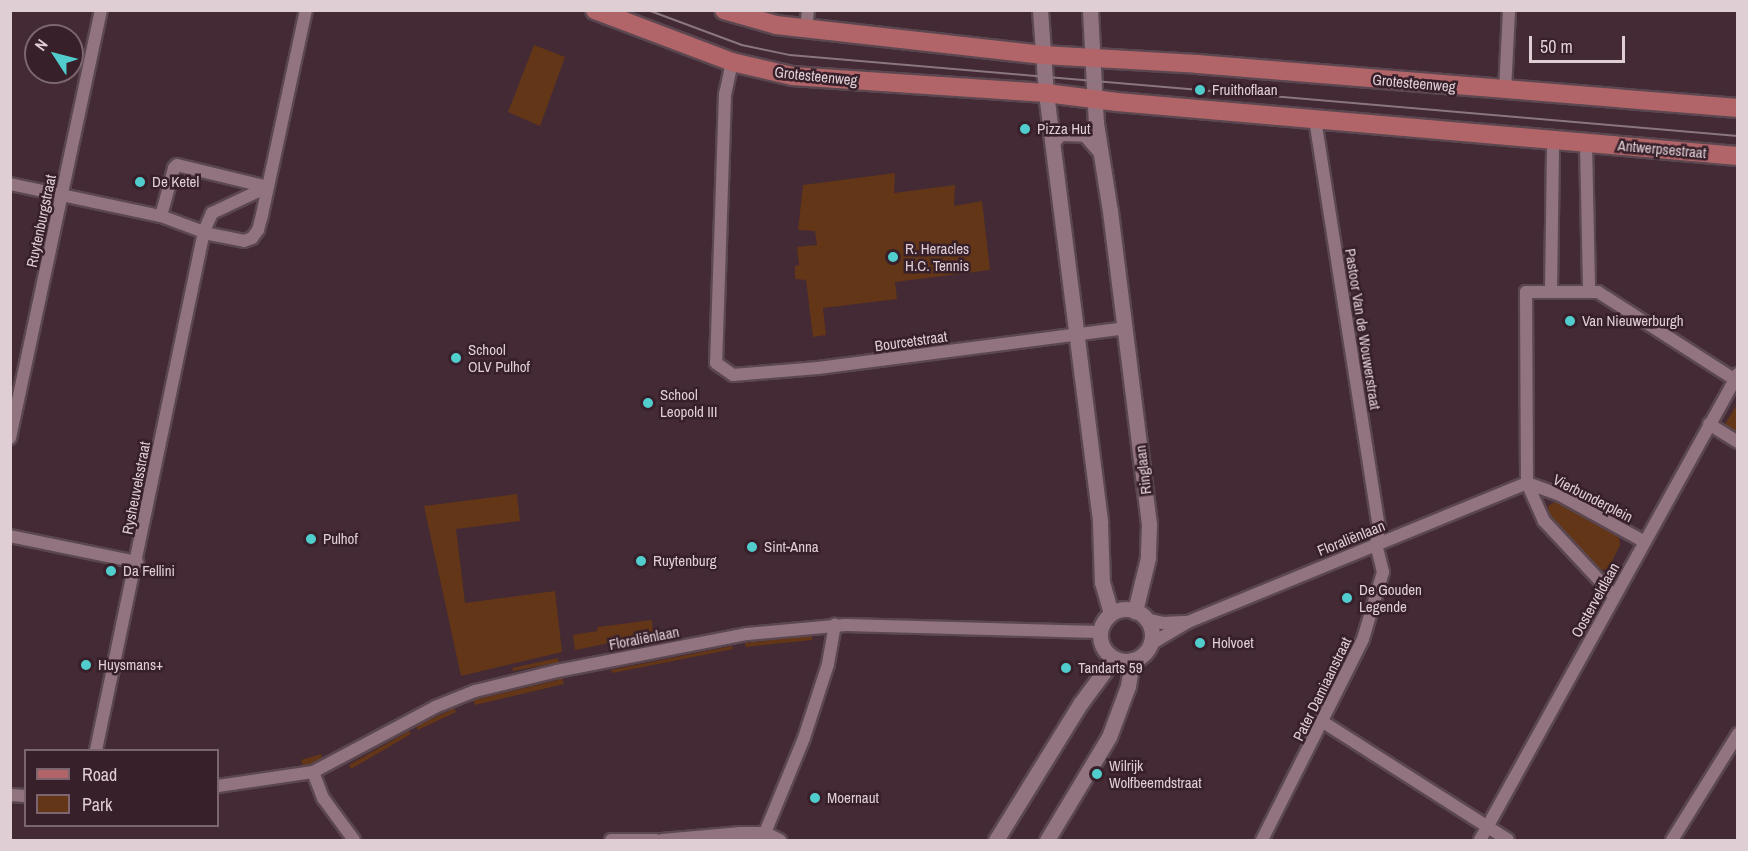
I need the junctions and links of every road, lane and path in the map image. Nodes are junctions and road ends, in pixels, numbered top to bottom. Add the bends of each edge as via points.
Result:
1 (102, 10) edge
2 (306, 10) edge
3 (595, 10) edge
4 (724, 10) edge
5 (808, 10) edge
6 (1040, 10) edge
7 (1089, 10) edge
8 (1509, 10) edge
9 (806, 29) junction
10 (1043, 55) junction
11 (1091, 59) junction
12 (732, 62) junction
13 (1504, 90) junction
14 (1046, 93) junction
15 (1093, 99) junction
16 (1737, 108) edge
17 (1315, 118) junction
18 (1554, 142) junction
19 (1586, 143) junction
20 (1053, 144) junction
21 (1100, 153) junction
22 (1737, 156) edge
23 (10, 184) edge
24 (267, 187) junction
25 (62, 195) junction
26 (161, 216) junction
27 (204, 231) junction
28 (1589, 291) junction
29 (1551, 292) junction
30 (1126, 328) junction
31 (1076, 334) junction
32 (1734, 384) edge
33 (1709, 424) junction
34 (10, 438) edge
35 (1737, 442) edge
36 (1527, 483) junction
37 (10, 536) edge
38 (1645, 542) junction
39 (1376, 544) junction
40 (137, 562) junction
41 (1614, 596) junction
42 (1111, 613) junction
43 (1141, 615) junction
44 (1188, 621) junction
45 (835, 625) junction
46 (1099, 632) junction
47 (1149, 645) junction
48 (1114, 658) junction
49 (1132, 660) junction
50 (1323, 722) junction
51 (1737, 734) edge
52 (96, 749) edge
53 (314, 771) junction
54 (219, 786) edge
55 (1488, 828) junction
56 (764, 837) edge
57 (354, 840) edge
58 (611, 840) edge
59 (656, 840) edge
60 (662, 840) edge
61 (780, 840) edge
62 (996, 840) edge
63 (1047, 840) edge
64 (1262, 840) edge
65 (1480, 840) edge
66 (1508, 840) edge
67 (1672, 840) edge

1 - 25 street, Ruytenburgstraat
2 - 24 street
3 - 12 main road, Grotesteenweg
4 - 9 main road via 754,21
5 - 9 street
6 - 10 street
7 - 11 street
8 - 13 street
9 - 10 main road
10 - 11 main road, Grotesteenweg
10 - 14 street
11 - 13 main road, Grotesteenweg
11 - 15 street, Ringlaan
12 - 14 main road, Grotesteenweg via 792,76
12 - 31 street, Bourcetstraat via 725,94 716,363 733,375 749,374 823,368
13 - 16 main road, Grotesteenweg
14 - 15 main road, Grotesteenweg
14 - 20 street
15 - 17 main road
15 - 21 street, Ringlaan
17 - 18 main road
17 - 39 street, Pastoor Van de Wouwerstraat via 1379,528
18 - 19 main road
18 - 29 street
19 - 22 main road, Antwerpsestraat
19 - 28 street
20 - 21 street via 1062,135 1085,136
20 - 31 street
21 - 30 street, Ringlaan
23 - 25 street
24 - 26 street via 177,165
24 - 27 street via 212,213
24 - 27 street via 258,231 252,238 244,241
25 - 26 street
25 - 34 street, Ruytenburgstraat
26 - 27 street
27 - 40 street, Rysheuvelsstraat
28 - 29 street
28 - 32 street via 1598,292
29 - 36 street via 1526,292
30 - 31 street
30 - 43 street, Ringlaan via 1149,525
31 - 42 street via 1100,523 1102,582
32 - 33 street, Oosterveldlaan
33 - 35 street
33 - 38 street, Oosterveldlaan
36 - 38 street, Vierbunderplein via 1560,495
36 - 39 street, Floraliënlaan
36 - 41 street, Vierbunderplein via 1544,521
37 - 40 street
38 - 41 street, Oosterveldlaan
39 - 44 street, Floraliënlaan
39 - 50 street, Pater Damiaanstraat via 1383,572 1380,588 1363,639
40 - 52 street, Rysheuvelsstraat
41 - 55 street, Oosterveldlaan
42 - 43 street via 1127,609
42 - 46 street
43 - 44 street, Floraliënlaan via 1164,623
43 - 47 street, Ringlaan via 1152,632
44 - 47 street, Floraliënlaan
45 - 46 street, Floraliënlaan
45 - 53 street, Floraliënlaan via 747,634 484,688 435,707
45 - 56 street via 828,664 804,738
46 - 48 street via 1104,650
47 - 49 street
48 - 49 street
48 - 62 street via 1080,704
49 - 63 street via 1128,686 1109,737
50 - 55 street
50 - 64 street, Pater Damiaanstraat
51 - 67 street
53 - 54 street, Floraliënlaan
53 - 57 street via 323,798
55 - 65 street, Oosterveldlaan
55 - 66 street
56 - 60 street
56 - 61 street
58 - 59 street

